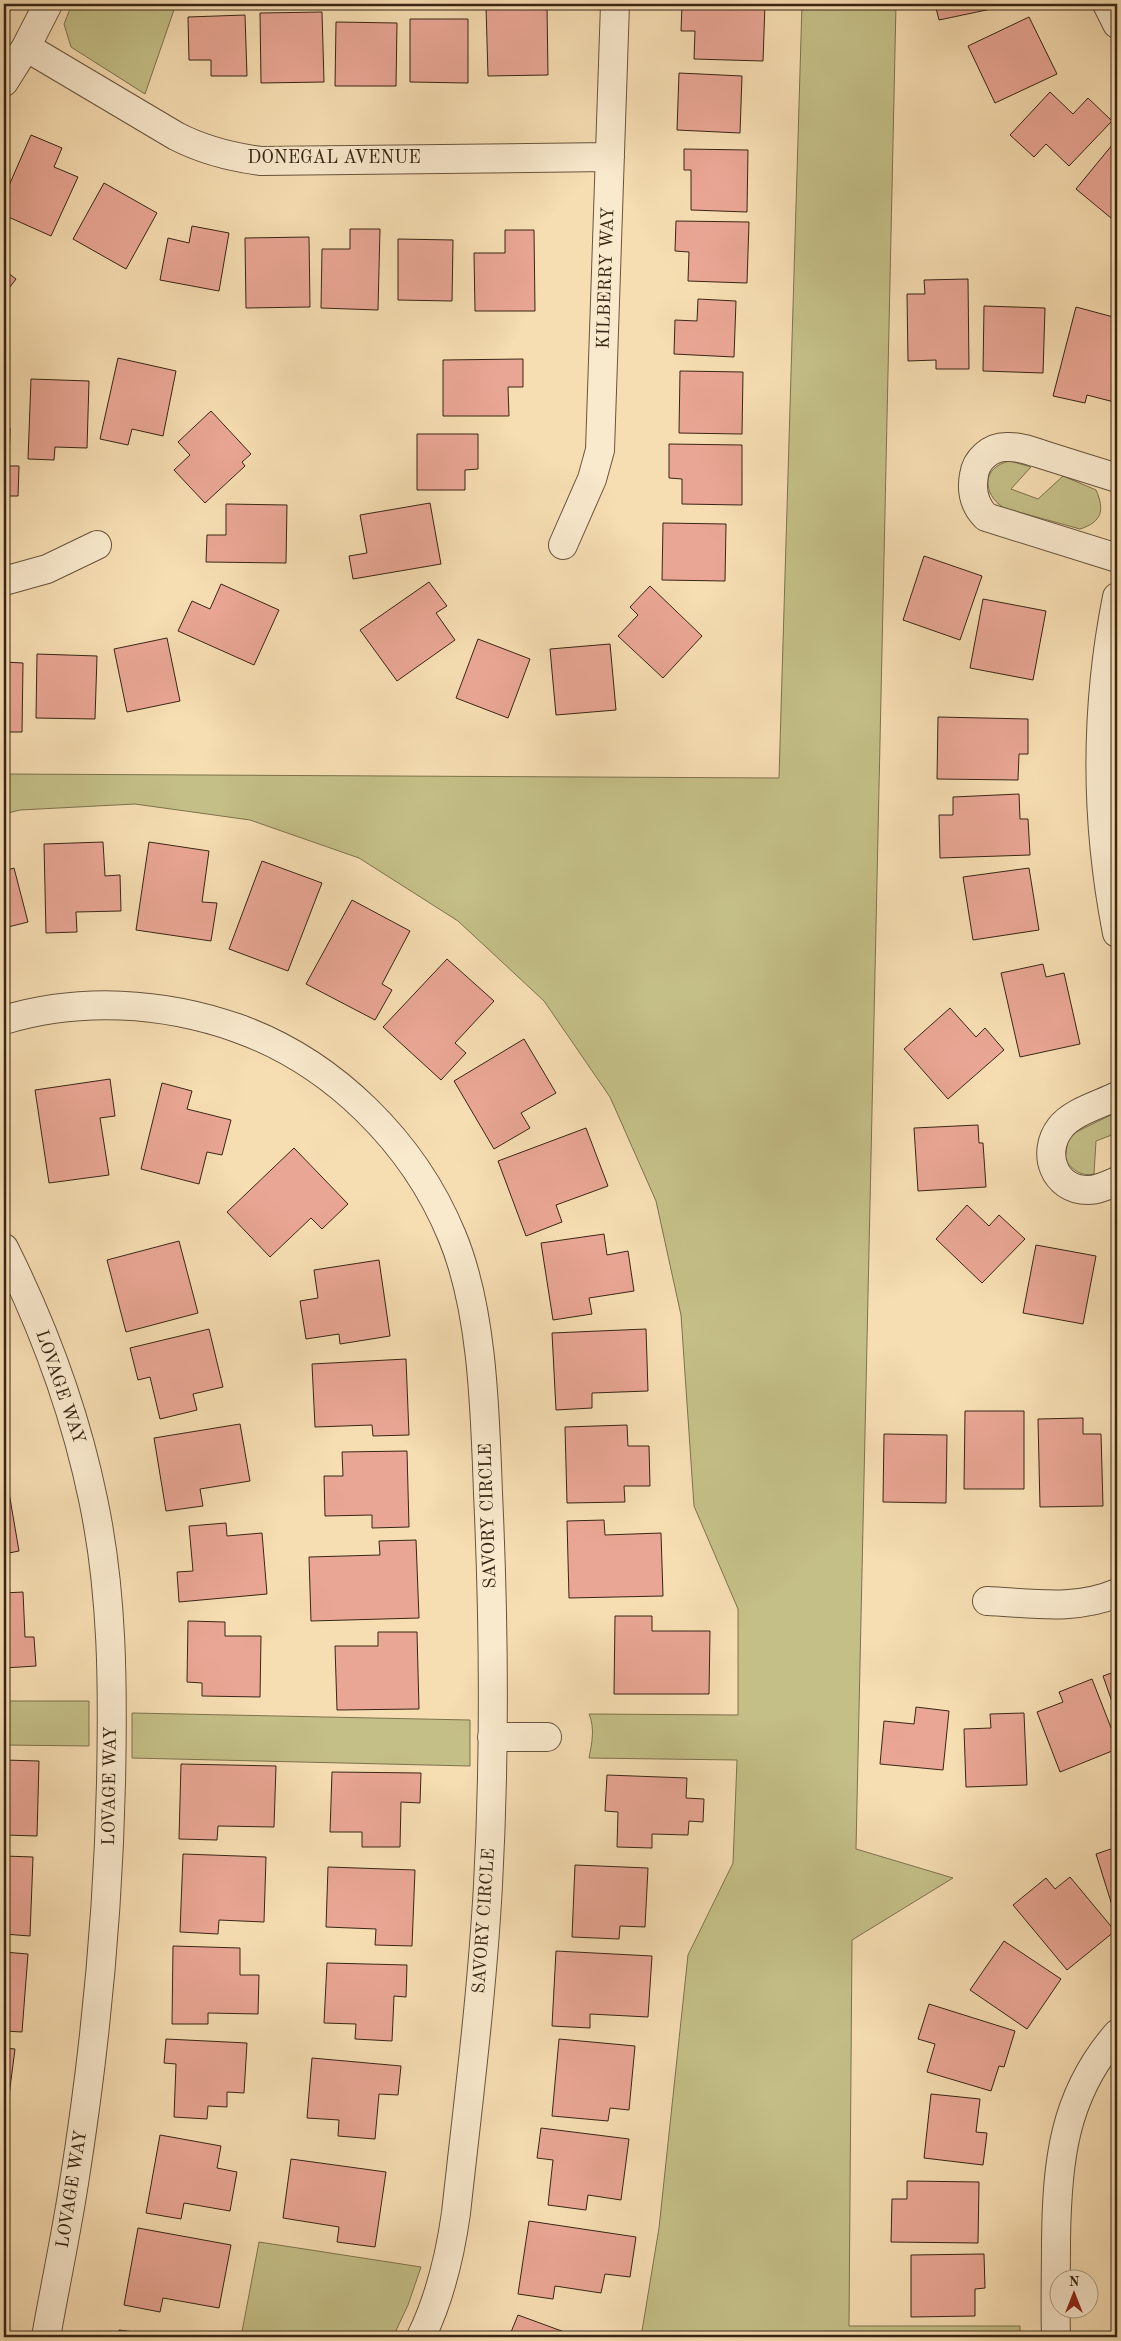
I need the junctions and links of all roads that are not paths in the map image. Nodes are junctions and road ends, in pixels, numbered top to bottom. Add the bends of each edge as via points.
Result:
1 (48, 4) edge
2 (615, 4) edge
3 (1107, 4) edge
4 (1117, 24) edge
5 (26, 47) junction
6 (4, 82) edge
7 (610, 157) junction
8 (1117, 478) edge
9 (98, 545) dead end
10 (563, 545) dead end
11 (1117, 558) edge
12 (4, 581) edge
13 (1117, 596) edge
14 (1117, 933) edge
15 (4, 1020) edge
16 (1117, 1096) edge
17 (1117, 1181) edge
18 (4, 1248) edge
19 (1117, 1593) edge
20 (988, 1601) dead end
21 (492, 1736) junction
22 (547, 1736) dead end
23 (1117, 2034) edge
24 (46, 2337) edge
25 (421, 2337) edge
26 (1056, 2337) edge

1 - 5 street
2 - 7 street, KILBERRY WAY
3 - 4 street
5 - 6 street
5 - 7 street, DONEGAL AVENUE via 196,147 228,156 261,161
7 - 10 street, KILBERRY WAY via 600,450 592,479
8 - 11 street via 1030,451 1005,447 994,449 982,458 974,469 972,484 979,510 986,517
9 - 12 street via 47,569
13 - 14 street via 1100,720 1100,778
15 - 21 street, SAVORY CIRCLE via 53,1009 119,1005 181,1012 249,1032 295,1056 348,1093 383,1128 414,1169 453,1238 468,1285 476,1332 490,1526
16 - 17 street via 1068,1119 1053,1139 1050,1159 1055,1172 1076,1188 1100,1188
18 - 24 street, LOVAGE WAY via 45,1337 79,1440 99,1532 110,1639 110,1834 100,1965 77,2164
19 - 20 street via 1069,1605
21 - 22 street
21 - 25 street, SAVORY CIRCLE via 484,1946 456,2213 439,2295
23 - 26 street via 1096,2062 1076,2101 1062,2147 1056,2203

